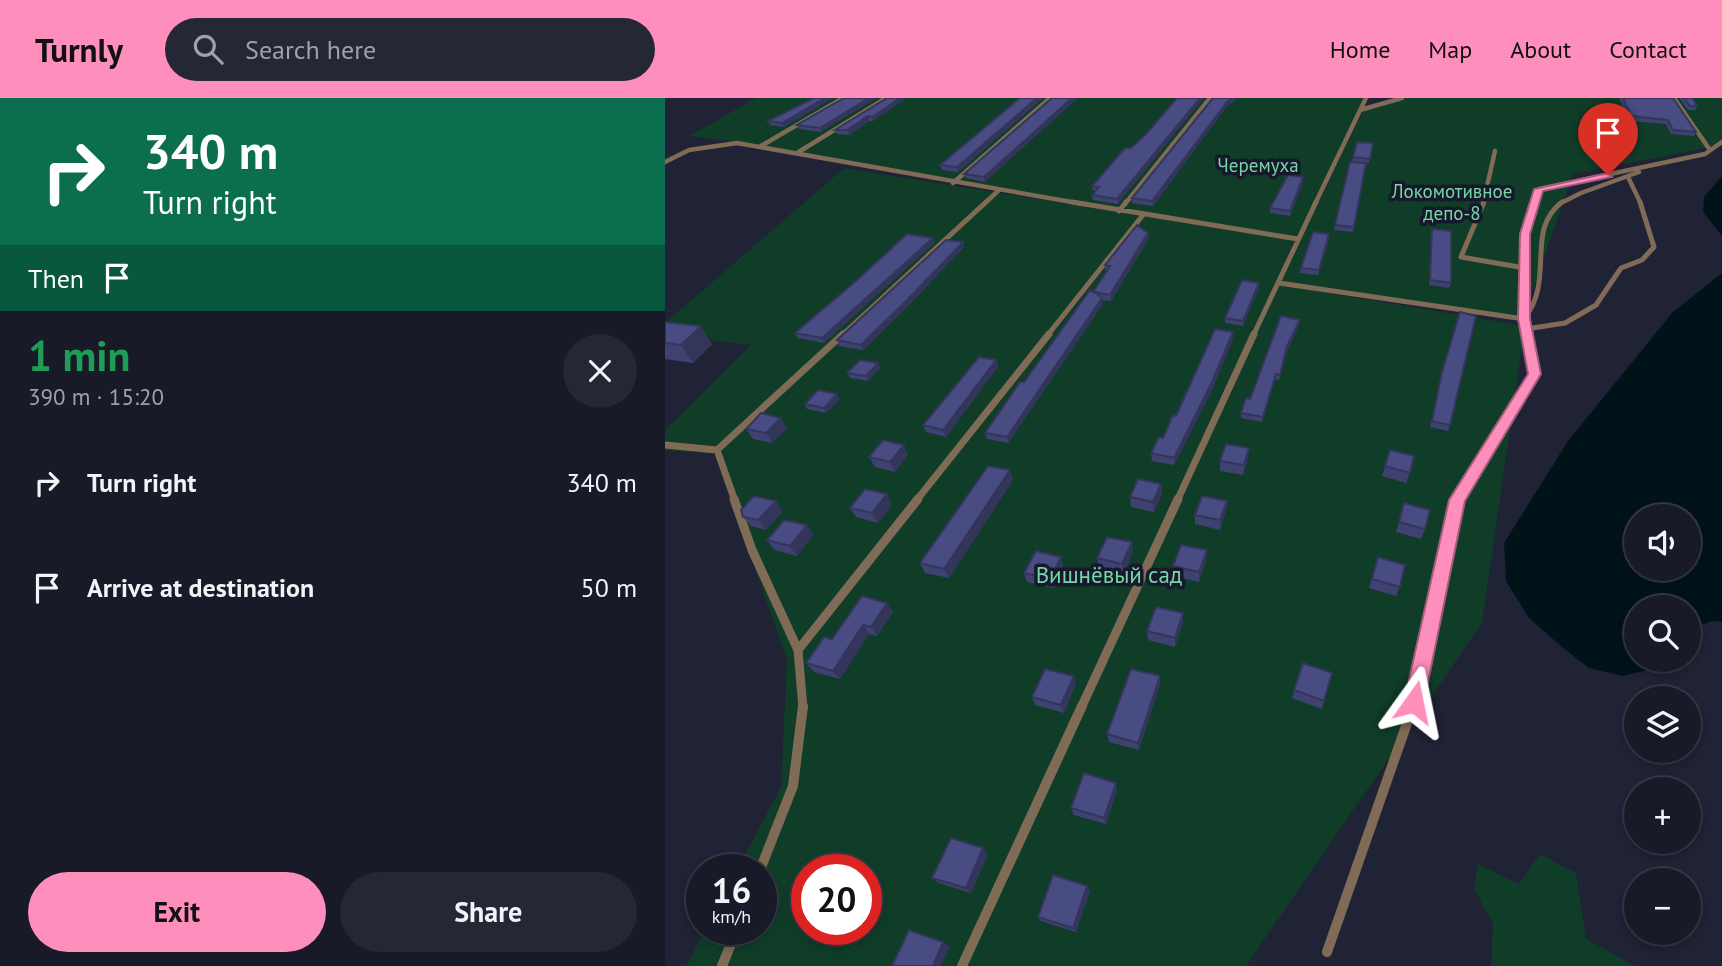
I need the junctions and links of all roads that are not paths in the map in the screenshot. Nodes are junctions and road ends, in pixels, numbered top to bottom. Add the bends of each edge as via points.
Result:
1 (843, 98) edge
2 (886, 98) edge
3 (1050, 98) edge
4 (1210, 98) edge
5 (1366, 98) edge
6 (1402, 98) edge
7 (1674, 98) edge
8 (1360, 110) junction
9 (1722, 142) edge
10 (760, 146) junction
11 (1710, 150) junction
12 (1495, 151) dead end
13 (797, 153) junction
14 (665, 162) edge
15 (1646, 168) junction
16 (1629, 178) junction
17 (953, 183) junction
18 (999, 190) junction
19 (1119, 211) junction
20 (1143, 215) junction
21 (1298, 239) junction
22 (1525, 268) junction
23 (1279, 282) junction
24 (1524, 319) junction
25 (1526, 329) junction
26 (665, 445) edge
27 (717, 450) junction
28 (798, 650) junction
29 (766, 854) edge
30 (731, 945) edge
31 (1327, 952) dead end
32 (722, 966) edge
33 (963, 966) edge

1 - 10 lane
2 - 13 lane
3 - 17 lane
4 - 19 lane
5 - 8 lane
6 - 8 lane
7 - 11 lane
8 - 21 lane
9 - 11 lane
10 - 13 lane
10 - 14 lane via 713,145
11 - 15 lane
12 - 22 lane via 1481,215 1461,257
13 - 17 lane
15 - 16 lane
15 - 22 lane via 1539,189 1525,234
16 - 24 lane via 1581,194 1551,212 1544,233 1543,286
16 - 25 lane via 1654,247 1642,260 1621,268 1596,305 1565,323
17 - 18 lane
18 - 19 lane
18 - 27 lane
19 - 20 lane
20 - 21 lane
20 - 28 lane
21 - 23 lane
22 - 24 lane
23 - 24 lane
23 - 33 lane
24 - 25 lane
25 - 31 lane via 1535,374 1457,500 1414,702
26 - 27 lane
27 - 28 lane via 752,550
28 - 29 lane via 803,711 793,786
30 - 32 lane

